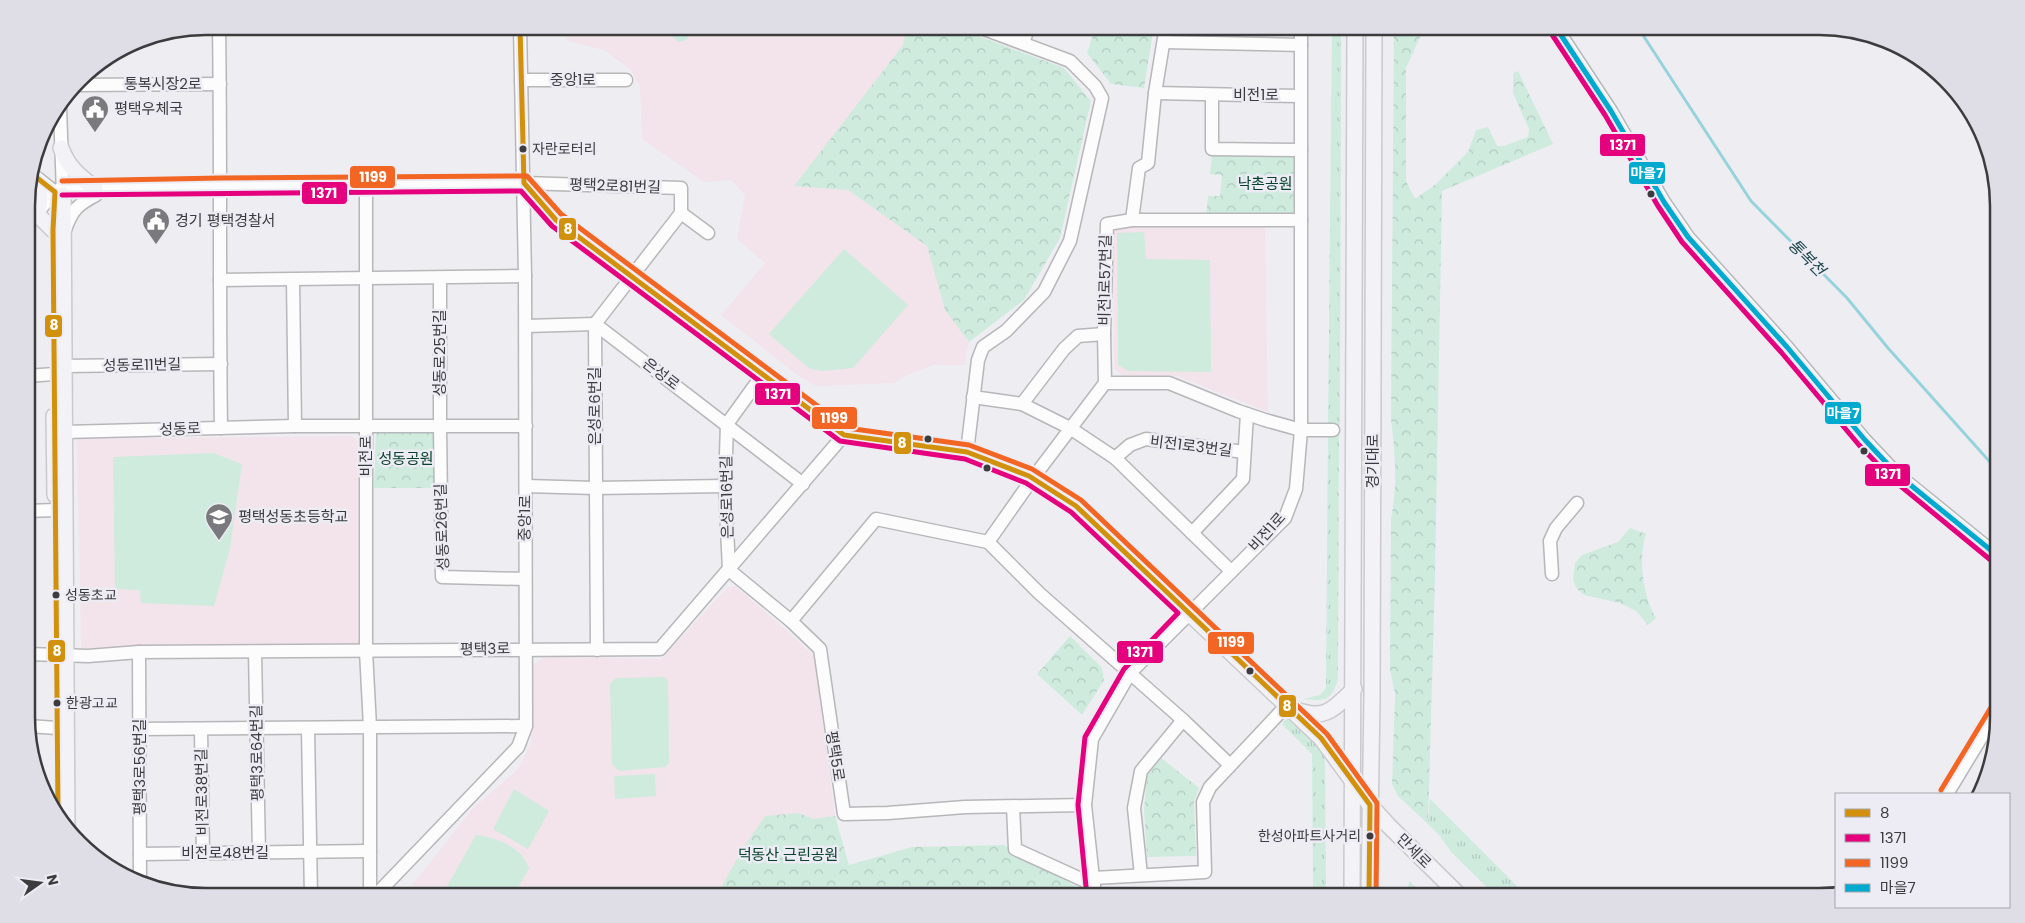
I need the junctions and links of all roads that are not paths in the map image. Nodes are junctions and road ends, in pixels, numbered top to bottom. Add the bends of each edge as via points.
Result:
1 (219, 35) edge
2 (520, 35) edge
3 (1001, 35) edge
4 (1026, 35) edge
5 (1165, 35) edge
6 (1301, 35) edge
7 (1355, 35) edge
8 (1374, 35) edge
9 (1561, 35) edge
10 (1164, 42) junction
11 (1023, 43) junction
12 (1301, 45) junction
13 (521, 80) junction
14 (626, 80) dead end
15 (220, 84) junction
16 (85, 85) edge
17 (1155, 93) junction
18 (1212, 95) junction
19 (1300, 96) junction
20 (60, 117) edge
21 (54, 128) edge
22 (61, 148) junction
23 (1301, 150) junction
24 (38, 175) edge
25 (36, 183) edge
26 (524, 183) junction
27 (367, 188) junction
28 (221, 189) junction
29 (59, 190) junction
30 (95, 191) junction
31 (35, 209) edge
32 (681, 212) junction
33 (35, 214) edge
34 (35, 217) edge
35 (1132, 220) junction
36 (1300, 220) junction
37 (58, 234) junction
38 (708, 234) dead end
39 (526, 276) junction
40 (630, 276) junction
41 (367, 278) junction
42 (440, 279) junction
43 (220, 280) junction
44 (293, 280) junction
45 (595, 324) junction
46 (526, 326) junction
47 (1104, 334) junction
48 (220, 364) junction
49 (59, 370) junction
50 (35, 374) edge
51 (763, 374) junction
52 (1105, 383) junction
53 (974, 397) junction
54 (1022, 404) junction
55 (1247, 414) junction
56 (727, 424) junction
57 (295, 426) junction
58 (366, 426) junction
59 (440, 426) junction
60 (526, 426) junction
61 (222, 428) junction
62 (1070, 428) junction
63 (1302, 430) junction
64 (1333, 430) dead end
65 (65, 432) junction
66 (844, 435) junction
67 (968, 452) junction
68 (1244, 452) junction
69 (1115, 458) junction
70 (1033, 478) junction
71 (803, 484) junction
72 (526, 486) junction
73 (725, 486) junction
74 (595, 488) junction
75 (1577, 503) dead end
76 (55, 510) junction
77 (35, 511) edge
78 (1192, 533) junction
79 (988, 542) junction
80 (1990, 550) edge
81 (729, 570) junction
82 (1231, 571) junction
83 (1552, 574) dead end
84 (525, 579) junction
85 (1189, 613) junction
86 (791, 621) junction
87 (526, 649) junction
88 (597, 650) junction
89 (366, 651) junction
90 (139, 652) junction
91 (255, 652) junction
92 (35, 654) edge
93 (62, 655) junction
94 (1130, 673) junction
95 (1354, 689) junction
96 (1286, 706) junction
97 (1183, 720) junction
98 (1990, 723) edge
99 (526, 726) junction
100 (35, 727) edge
101 (370, 727) junction
102 (57, 728) junction
103 (257, 729) junction
104 (308, 729) junction
105 (140, 730) junction
106 (201, 730) junction
107 (1230, 765) junction
108 (1354, 782) junction
109 (1948, 793) edge
110 (58, 803) edge
111 (1086, 805) junction
112 (1370, 805) junction
113 (1013, 807) junction
114 (67, 816) edge
115 (370, 851) junction
116 (259, 853) junction
117 (310, 853) junction
118 (140, 854) junction
119 (203, 854) junction
120 (139, 874) edge
121 (1141, 875) junction
122 (1094, 887) edge
123 (311, 888) edge
124 (370, 888) edge
125 (383, 888) edge
126 (1352, 888) edge
127 (1369, 888) edge
128 (1452, 888) edge

1 - 15 street, 통복시장2로
2 - 13 street, 중앙1로
3 - 11 street
4 - 11 street
5 - 10 street, 비전1로57번길
6 - 12 street, 비전1로
7 - 95 main road, 경기대로
8 - 112 main road, 경기대로
9 - 80 street via 1612,111 1688,237 1897,474
10 - 12 street
10 - 17 street, 비전1로57번길
11 - 53 street via 1070,61 1095,86 1102,98 1070,240 1044,292 1006,331 983,347 978,360
12 - 19 street, 비전1로
13 - 14 street, 중앙1로
13 - 26 street, 중앙1로
15 - 16 street, 통복시장2로
15 - 28 street, 통복시장2로
17 - 18 street, 비전1로
17 - 35 street, 비전1로57번길 via 1148,163 1139,168
18 - 19 street, 비전1로
18 - 23 street, 비전1로 via 1212,149
19 - 23 street, 비전1로
20 - 22 street
21 - 29 street
22 - 29 street
22 - 30 main road via 66,162
23 - 36 street, 비전1로
24 - 29 street
25 - 31 main road via 40,196
26 - 27 street
26 - 32 street, 평택2로81번길 via 681,188
26 - 39 street, 중앙1로
26 - 40 street via 556,220
27 - 28 street
27 - 41 street, 비전로
28 - 30 street
28 - 43 street
29 - 30 street
29 - 33 street
29 - 37 main road
30 - 37 street via 76,208
32 - 38 street
32 - 40 street
34 - 37 main road via 40,217
35 - 36 street
35 - 47 street, 비전1로57번길 via 1107,224
36 - 63 street, 비전1로
37 - 49 main road
39 - 42 street
39 - 46 street, 중앙1로
40 - 45 street
40 - 51 street
41 - 42 street
41 - 44 street
41 - 58 street, 비전로
42 - 59 street, 성동로25번길
43 - 44 street
43 - 48 street
44 - 57 street
45 - 46 street
45 - 56 street, 은성로
45 - 74 street, 은성로6번길
46 - 60 street, 중앙1로
47 - 52 street, 비전1로57번길
47 - 54 street via 1078,336 1064,348
48 - 49 street, 성동로11번길
48 - 61 street
49 - 50 street, 성동로11번길
49 - 65 main road
49 - 76 main road
51 - 56 street
51 - 66 street
52 - 55 street via 1169,383
52 - 62 street
53 - 54 street
53 - 67 street
54 - 62 street
55 - 63 street
55 - 68 street, 비전1로3번길
56 - 71 street, 은성로
56 - 73 street, 은성로16번길
57 - 58 street, 성동로
57 - 61 street, 성동로
58 - 59 street, 성동로
58 - 89 street, 비전로
59 - 60 street, 성동로
59 - 84 street, 성동로26번길 via 442,577
60 - 72 street, 중앙1로
61 - 65 street, 성동로
62 - 69 street
62 - 70 street
63 - 64 street
63 - 82 street, 비전1로 via 1296,489 1285,518
65 - 93 main road
66 - 67 street
66 - 71 street, 평택3로
67 - 70 street
68 - 69 street, 비전1로3번길 via 1146,439 1130,445
68 - 78 street, 비전1로3번길 via 1243,479
69 - 78 street
70 - 79 street
70 - 85 street via 1076,506
71 - 81 street, 평택3로
72 - 74 street
72 - 84 street, 중앙1로
73 - 74 street
73 - 81 street, 은성로16번길
74 - 88 street, 은성로6번길
75 - 83 street via 1556,528 1550,541
76 - 77 street
76 - 93 main road
78 - 82 street
79 - 86 street via 876,519
79 - 94 street via 1039,593
81 - 86 street, 평택5로
81 - 88 street, 평택3로 via 660,649
82 - 85 street, 비전1로
84 - 87 street, 중앙1로
85 - 94 street
85 - 96 main road, 만세로
86 - 113 street, 평택5로 via 820,650 844,814 965,806
87 - 88 street, 평택3로
87 - 89 street, 평택3로
87 - 99 street, 중앙1로
89 - 91 street, 평택3로
89 - 101 street, 비전로
90 - 91 street, 평택3로
90 - 93 street, 평택3로
90 - 105 street, 평택3로56번길
91 - 103 street, 평택3로64번길
92 - 93 street, 평택3로
93 - 102 main road
93 - 114 main road
94 - 97 street
94 - 111 street via 1092,739
95 - 96 main road via 1324,714 1308,715
95 - 108 main road, 경기대로
96 - 107 street
96 - 108 main road, 만세로 via 1321,738
97 - 107 street
97 - 121 street via 1141,771 1134,808
98 - 109 street
99 - 101 street
99 - 125 street, 중앙1로 via 518,747
100 - 102 street
101 - 104 street, 비전로38번길
101 - 115 street, 비전로
102 - 110 main road
103 - 104 street, 비전로38번길
103 - 106 street, 비전로38번길
103 - 116 street, 평택3로64번길
104 - 117 street
105 - 106 street, 비전로38번길
105 - 118 street, 평택3로56번길
106 - 119 street, 비전로38번길
107 - 121 street via 1210,787 1203,802 1205,872
108 - 112 main road, 만세로
108 - 126 main road, 경기대로
111 - 113 street, 평택5로
111 - 122 street
112 - 127 main road, 경기대로
112 - 128 main road, 만세로
113 - 122 street via 1015,849
115 - 117 street, 비전로48번길
115 - 124 street, 비전로
116 - 117 street, 비전로48번길
116 - 119 street, 비전로48번길
117 - 123 street
118 - 119 street, 비전로48번길
118 - 120 street, 평택3로56번길
121 - 122 street

